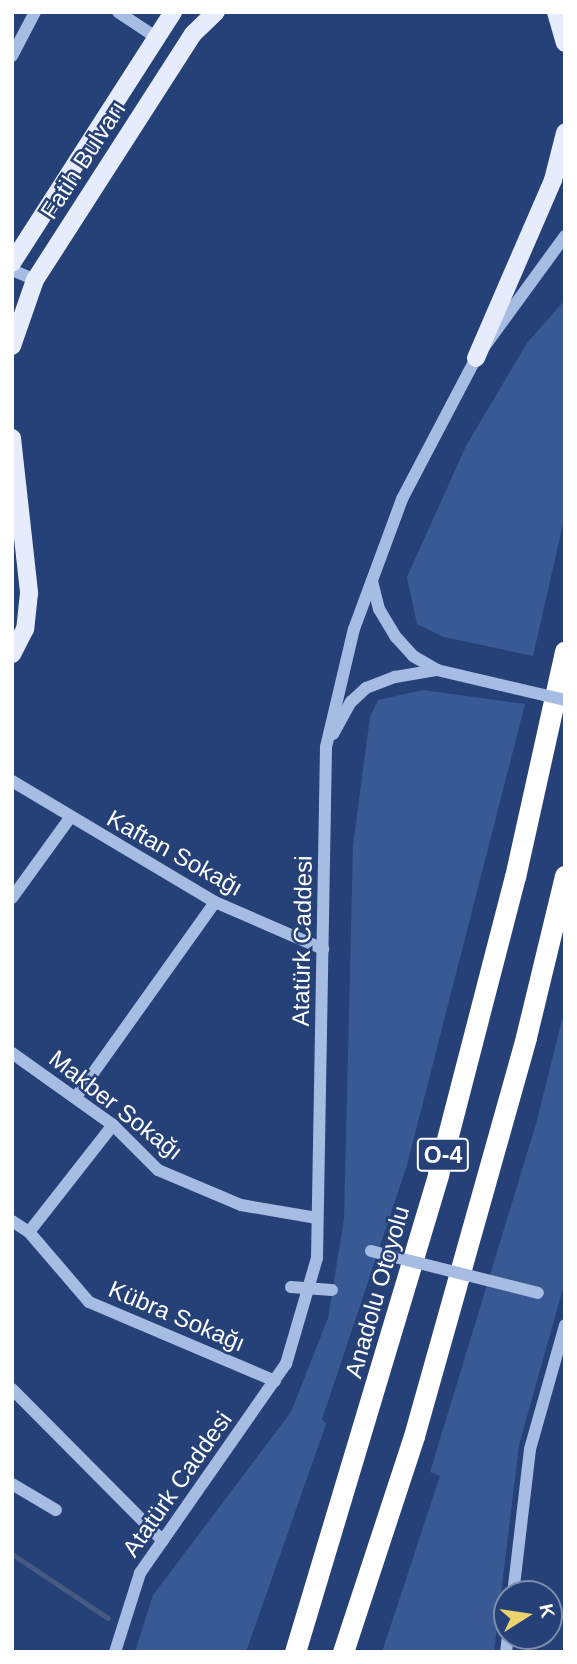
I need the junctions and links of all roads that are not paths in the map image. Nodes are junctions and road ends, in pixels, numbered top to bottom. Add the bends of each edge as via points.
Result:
1 (35, 12) edge
2 (118, 12) edge
3 (173, 12) edge
4 (216, 12) edge
5 (556, 12) edge
6 (154, 36) junction
7 (565, 43) edge
8 (12, 56) edge
9 (565, 133) edge
10 (565, 236) edge
11 (12, 263) edge
12 (12, 270) edge
13 (35, 280) junction
14 (12, 346) edge
15 (476, 358) junction
16 (12, 438) edge
17 (372, 579) junction
18 (565, 651) edge
19 (12, 654) edge
20 (437, 670) junction
21 (565, 700) edge
22 (326, 747) junction
23 (12, 781) edge
24 (70, 818) junction
25 (565, 876) edge
26 (12, 898) edge
27 (215, 902) junction
28 (323, 949) junction
29 (12, 1053) edge
30 (76, 1097) junction
31 (113, 1125) junction
32 (317, 1218) junction
33 (12, 1221) edge
34 (29, 1232) junction
35 (371, 1251) dead end
36 (290, 1287) dead end
37 (332, 1290) dead end
38 (538, 1293) dead end
39 (565, 1325) edge
40 (562, 1345) edge
41 (275, 1381) junction
42 (12, 1389) edge
43 (12, 1483) edge
44 (56, 1510) dead end
45 (163, 1541) junction
46 (515, 1580) edge
47 (115, 1652) edge
48 (295, 1652) edge
49 (343, 1652) edge

1 - 8 street
2 - 6 street
3 - 6 main road, Fatih Bulvarı
4 - 13 main road, Fatih Bulvarı via 193,34
5 - 7 main road
6 - 11 main road, Fatih Bulvarı
9 - 15 main road via 553,180
10 - 15 street, Atatürk Caddesi
12 - 13 street
13 - 14 main road, Fatih Bulvarı
15 - 17 street, Atatürk Caddesi via 402,499
16 - 19 main road via 29,593 24,629
17 - 20 street via 379,609 396,637 413,656
17 - 22 street, Atatürk Caddesi via 354,629
18 - 48 highway, Anadolu Otoyolu / O-4 via 515,877 438,1174
20 - 21 street, bridge
20 - 22 street via 395,677 366,688 351,702
22 - 28 street, Atatürk Caddesi
23 - 24 street, Kaftan Sokağı
24 - 26 street
24 - 27 street, Kaftan Sokağı
25 - 49 highway, O-4 via 526,1037 414,1436
27 - 28 street, Kaftan Sokağı
27 - 30 street
28 - 32 street, Atatürk Caddesi
29 - 30 street, Makber Sokağı
30 - 31 street, Makber Sokağı
31 - 32 street, Makber Sokağı via 158,1170 241,1205
31 - 34 street
32 - 41 street, Atatürk Caddesi via 317,1258 286,1364
33 - 34 street, Kübra Sokağı
34 - 41 street, Kübra Sokağı via 89,1302
35 - 38 street, bridge
36 - 37 street, bridge
39 - 40 street
40 - 46 street via 530,1449
41 - 45 street, Atatürk Caddesi
42 - 45 street
43 - 44 street
45 - 47 street, Atatürk Caddesi via 140,1573

